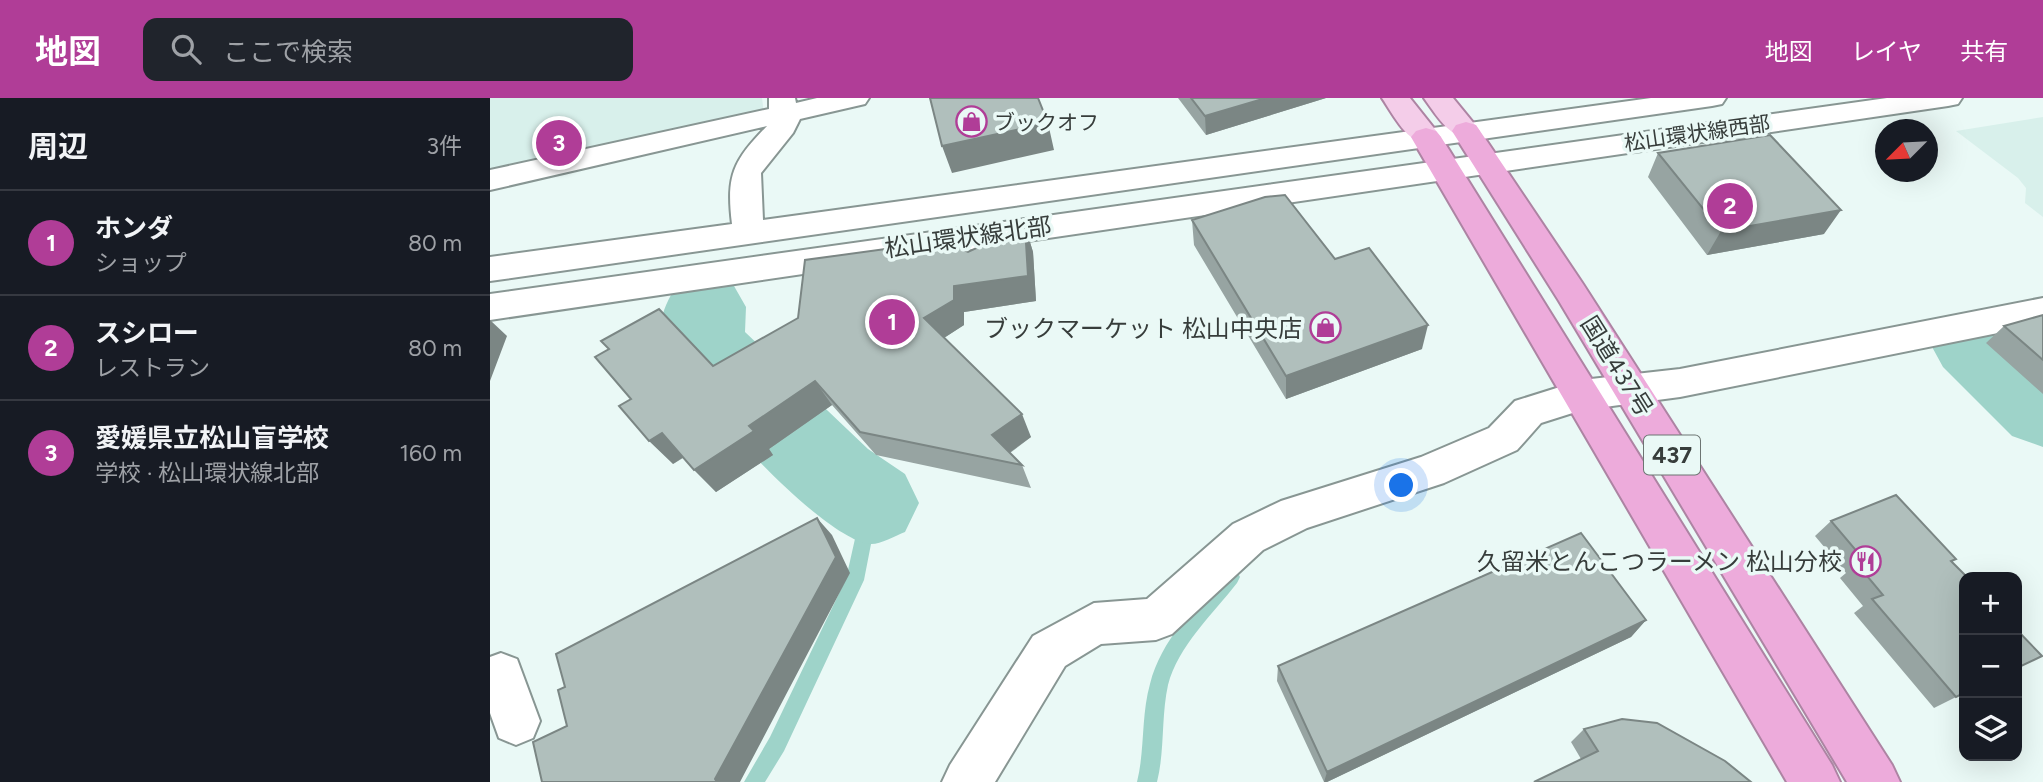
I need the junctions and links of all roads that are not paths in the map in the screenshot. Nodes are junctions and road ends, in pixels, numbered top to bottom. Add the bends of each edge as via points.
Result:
1 (855, 98) edge
2 (1396, 98) edge
3 (1438, 98) edge
4 (1713, 98) edge
5 (1948, 98) edge
6 (783, 106) edge
7 (1476, 146) junction
8 (1436, 152) junction
9 (490, 180) edge
10 (748, 232) junction
11 (490, 269) edge
12 (490, 307) edge
13 (2043, 311) edge
14 (1632, 389) junction
15 (1582, 396) junction
16 (490, 679) edge
17 (516, 721) dead end
18 (967, 782) edge
19 (1815, 782) edge
20 (1874, 782) edge

1 - 6 street
2 - 8 main road
3 - 7 main road
4 - 7 street, 松山環状線西部
5 - 7 street, 松山環状線西部
6 - 9 street
6 - 10 street via 783,127 751,159 744,173
7 - 8 street, 松山環状線西部
7 - 14 highway, 国道437号 / 437
8 - 10 street, 松山環状線北部
8 - 12 street, 松山環状線北部
8 - 15 highway, 国道437号 / 437
10 - 11 street, 松山環状線北部
13 - 14 street
14 - 15 street
14 - 20 highway, 国道437号 / 437
15 - 18 street via 1528,412 1503,439 1430,471 1295,514 1248,537 1156,619 1094,624 1049,651
15 - 19 highway, 国道437号 / 437
16 - 17 street via 501,675

